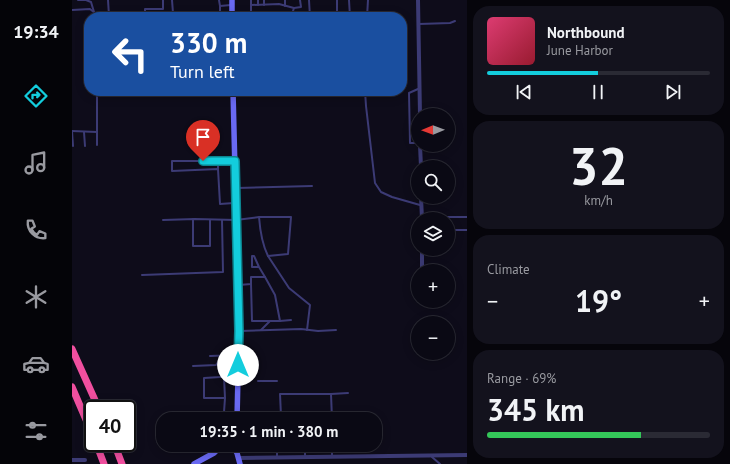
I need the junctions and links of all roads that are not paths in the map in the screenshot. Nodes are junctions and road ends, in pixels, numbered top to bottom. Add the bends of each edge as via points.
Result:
1 (78, 0) edge
2 (108, 0) edge
3 (163, 0) edge
4 (172, 0) edge
5 (219, 0) edge
6 (251, 0) edge
7 (258, 0) edge
8 (264, 0) edge
9 (285, 0) edge
10 (300, 0) edge
11 (309, 0) edge
12 (337, 0) edge
13 (349, 0) edge
14 (368, 0) edge
15 (418, 0) edge
16 (232, 3) edge
17 (251, 5) junction
18 (258, 5) junction
19 (264, 5) junction
20 (220, 6) junction
21 (285, 6) junction
22 (294, 8) junction
23 (72, 10) edge
24 (94, 12) edge
25 (95, 12) edge
26 (108, 12) edge
27 (145, 12) edge
28 (173, 12) edge
29 (220, 12) edge
30 (251, 12) edge
31 (293, 12) edge
32 (310, 12) edge
33 (337, 12) edge
34 (350, 12) edge
35 (367, 12) edge
36 (454, 21) dead end
37 (418, 24) junction
38 (420, 88) junction
39 (97, 96) edge
40 (233, 96) edge
41 (365, 96) edge
42 (420, 108) edge
43 (72, 131) edge
44 (84, 132) junction
45 (97, 132) junction
46 (411, 143) edge
47 (97, 145) dead end
48 (73, 146) edge
49 (84, 146) dead end
50 (218, 161) junction
51 (235, 161) junction
52 (218, 169) junction
53 (312, 186) dead end
54 (236, 188) junction
55 (236, 203) junction
56 (421, 206) joint
57 (422, 212) edge
58 (258, 217) junction
59 (455, 217) edge
60 (467, 217) edge
61 (192, 219) junction
62 (163, 220) dead end
63 (210, 220) junction
64 (222, 220) junction
65 (236, 220) junction
66 (455, 230) edge
67 (467, 230) edge
68 (268, 256) junction
69 (259, 266) junction
70 (142, 274) dead end
71 (265, 277) junction
72 (251, 284) junction
73 (238, 285) junction
74 (291, 320) dead end
75 (270, 321) junction
76 (280, 321) junction
77 (261, 330) junction
78 (307, 330) junction
79 (336, 330) dead end
80 (239, 331) junction
81 (72, 349) edge
82 (224, 355) junction
83 (238, 355) junction
84 (210, 356) dead end
85 (193, 366) dead end
86 (239, 376) junction
87 (224, 377) junction
88 (258, 381) dead end
89 (277, 381) dead end
90 (72, 388) edge
91 (348, 393) dead end
92 (331, 394) junction
93 (225, 398) junction
94 (95, 400) edge
95 (224, 412) edge
96 (240, 412) edge
97 (281, 412) edge
98 (332, 412) edge
99 (84, 415) edge
100 (99, 452) edge
101 (117, 452) edge
102 (215, 452) edge
103 (236, 452) edge
104 (277, 452) edge
105 (305, 452) edge
106 (332, 452) edge
107 (431, 456) junction
108 (467, 456) edge
109 (305, 457) junction
110 (332, 457) junction
111 (277, 458) junction
112 (72, 460) edge
113 (85, 460) dead end
114 (240, 461) edge
115 (104, 464) edge
116 (122, 464) edge
117 (194, 464) edge
118 (440, 464) edge

1 - 25 lane via 91,2
2 - 26 lane
3 - 27 lane via 163,9 145,9
4 - 28 lane
5 - 20 lane
6 - 17 lane
7 - 18 lane
8 - 19 lane
9 - 21 lane
10 - 22 lane via 301,7
11 - 32 lane
12 - 33 lane
13 - 34 lane
14 - 35 lane
15 - 37 street
16 - 20 lane
17 - 18 lane
17 - 30 lane
18 - 19 lane
19 - 21 lane
20 - 29 lane
21 - 22 lane
22 - 31 lane
23 - 24 lane via 90,9
36 - 37 lane
37 - 38 street
38 - 42 street
38 - 46 lane via 409,93
39 - 45 lane
40 - 51 street
41 - 56 lane via 375,183 381,192
43 - 44 lane
43 - 48 lane
44 - 45 lane
44 - 49 lane
45 - 47 lane
50 - 51 lane
50 - 52 lane
50 - 52 lane via 172,161 172,171
51 - 54 street
52 - 55 lane via 220,204
53 - 54 lane
54 - 55 street
55 - 65 street
56 - 57 street
58 - 65 lane
58 - 68 lane
58 - 68 lane via 291,217 288,254
59 - 60 lane
61 - 62 lane
61 - 63 lane
61 - 63 lane via 193,246 210,246
63 - 64 lane
64 - 65 lane
64 - 70 lane via 223,272
65 - 73 street
66 - 67 lane
68 - 78 lane via 289,288 310,305
69 - 69 lane via 254,256 252,256 252,267
69 - 71 lane
71 - 72 lane via 251,277
71 - 76 lane via 275,295
72 - 73 lane
72 - 75 lane via 252,321
73 - 80 street
74 - 76 lane
75 - 76 lane
75 - 77 lane
77 - 78 lane
77 - 80 lane
78 - 79 lane
80 - 83 street
81 - 94 highway
82 - 83 lane
82 - 84 lane
82 - 85 lane via 216,365
83 - 86 street
86 - 87 lane
86 - 96 street
87 - 93 lane
87 - 93 lane via 204,378 204,398
88 - 89 lane
90 - 99 highway
91 - 92 lane
92 - 97 lane via 280,394
92 - 98 lane
93 - 95 lane
100 - 115 highway
101 - 116 highway
102 - 117 street
103 - 114 street
104 - 111 lane
105 - 109 lane
106 - 110 lane
107 - 108 street
107 - 110 street
107 - 118 lane
109 - 110 street
109 - 111 street
111 - 114 street
112 - 113 street

